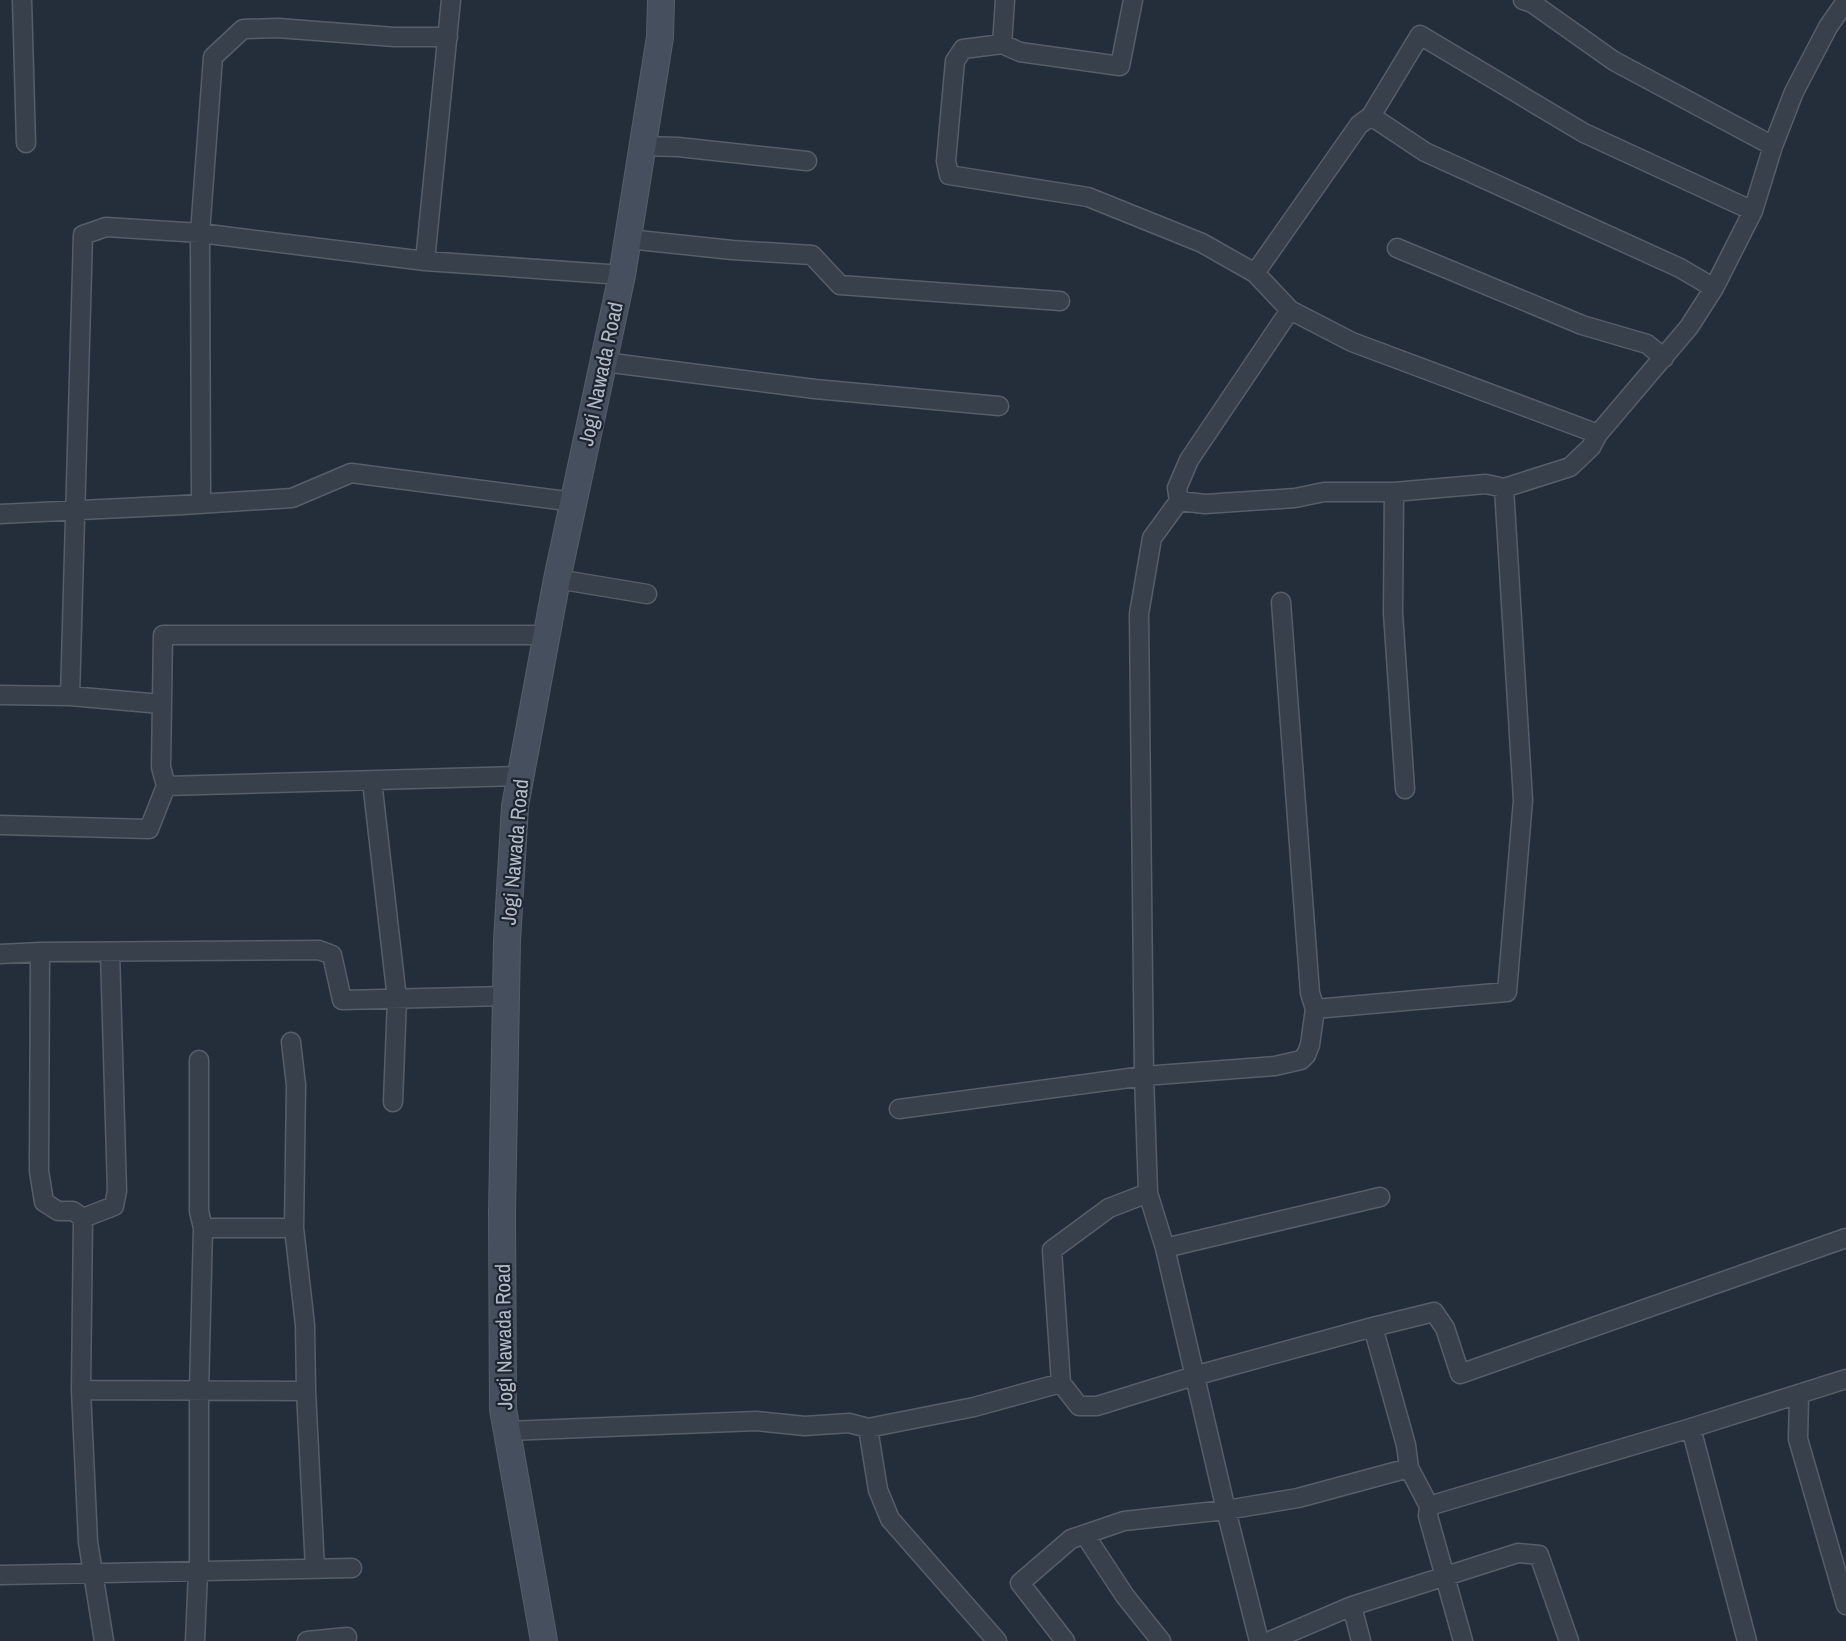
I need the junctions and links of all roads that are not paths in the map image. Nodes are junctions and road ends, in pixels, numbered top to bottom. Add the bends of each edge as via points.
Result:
1 (22, 0) edge
2 (451, 0) edge
3 (661, 0) edge
4 (1005, 0) edge
5 (1133, 0) edge
6 (1523, 0) edge
7 (1846, 1) edge
8 (448, 37) junction
9 (1002, 44) junction
10 (1371, 116) junction
11 (26, 143) dead end
12 (643, 146) junction
13 (1773, 146) junction
14 (807, 161) dead end
15 (1753, 211) junction
16 (200, 233) junction
17 (628, 239) junction
18 (1397, 248) dead end
19 (424, 261) junction
20 (1255, 273) junction
21 (622, 275) junction
22 (1714, 288) junction
23 (1060, 301) dead end
24 (1290, 310) junction
25 (1664, 358) junction
26 (604, 362) junction
27 (999, 406) dead end
28 (1598, 434) junction
29 (1504, 488) junction
30 (1394, 492) junction
31 (1179, 501) junction
32 (574, 502) junction
33 (201, 504) junction
34 (76, 510) junction
35 (0, 514) edge
36 (557, 579) junction
37 (646, 594) dead end
38 (1281, 602) dead end
39 (547, 635) junction
40 (0, 695) edge
41 (70, 696) junction
42 (162, 704) junction
43 (521, 776) junction
44 (372, 780) junction
45 (166, 786) junction
46 (1405, 789) dead end
47 (0, 825) edge
48 (40, 952) junction
49 (110, 952) junction
50 (0, 954) edge
51 (506, 996) junction
52 (397, 999) junction
53 (1315, 1009) junction
54 (291, 1042) dead end
55 (198, 1060) dead end
56 (1144, 1076) junction
57 (393, 1102) dead end
58 (899, 1109) dead end
59 (1148, 1192) junction
60 (1380, 1197) dead end
61 (83, 1218) junction
62 (203, 1228) junction
63 (294, 1228) junction
64 (1846, 1238) edge
65 (1165, 1248) junction
66 (1373, 1327) junction
67 (1194, 1376) junction
68 (1846, 1379) edge
69 (1061, 1383) junction
70 (81, 1390) junction
71 (306, 1391) junction
72 (199, 1392) junction
73 (1799, 1394) junction
74 (868, 1428) junction
75 (1691, 1428) junction
76 (507, 1431) junction
77 (1409, 1468) junction
78 (1429, 1506) junction
79 (1226, 1510) junction
80 (1085, 1535) junction
81 (352, 1568) dead end
82 (315, 1569) junction
83 (199, 1571) junction
84 (93, 1573) junction
85 (0, 1575) edge
86 (1444, 1576) junction
87 (1846, 1605) edge
88 (1352, 1606) junction
89 (347, 1636) dead end
90 (104, 1641) edge
91 (195, 1641) edge
92 (307, 1641) edge
93 (544, 1641) edge
94 (997, 1641) edge
95 (1065, 1641) edge
96 (1161, 1641) edge
97 (1259, 1641) edge
98 (1270, 1641) edge
99 (1361, 1641) edge
100 (1463, 1641) edge
101 (1569, 1641) edge
102 (1748, 1641) edge

1 - 11 street
2 - 8 street
3 - 12 street, Jogi Nawada Road via 660,37
4 - 9 street
5 - 9 street via 1120,66 1020,52
6 - 13 street via 1614,62
7 - 13 street via 1794,92
8 - 16 street via 243,29 213,57
8 - 19 street
9 - 20 street via 963,49 955,61 946,161 949,176 1088,197 1202,243
10 - 15 street via 1420,35 1584,133
10 - 20 street via 1359,126
10 - 22 street via 1425,152 1680,268
12 - 14 street
12 - 17 street, Jogi Nawada Road
13 - 15 street
15 - 22 street
16 - 19 street
16 - 33 street
16 - 34 street via 106,226 83,235
17 - 21 street, Jogi Nawada Road
17 - 23 street via 812,255 840,285
18 - 25 street via 1582,325 1647,344
19 - 21 street
20 - 24 street
21 - 26 street, Jogi Nawada Road
22 - 25 street
24 - 28 street via 1352,342
24 - 31 street via 1189,460 1177,488
25 - 28 street
26 - 27 street via 815,389
26 - 32 street, Jogi Nawada Road
28 - 29 street via 1591,447 1569,467
29 - 30 street via 1486,484
29 - 53 street via 1523,800 1507,992
30 - 31 street via 1324,492 1295,498 1205,504
30 - 46 street via 1393,613
31 - 56 street via 1152,538 1139,615
32 - 33 street via 351,473 292,498
32 - 36 street, Jogi Nawada Road
33 - 34 street
34 - 35 street
34 - 41 street
36 - 37 street
36 - 39 street, Jogi Nawada Road
38 - 53 street via 1310,993
39 - 42 street via 163,635
39 - 43 street, Jogi Nawada Road
40 - 41 street
41 - 42 street
42 - 45 street via 161,767
43 - 44 street
43 - 51 street, Jogi Nawada Road via 515,806
44 - 45 street
44 - 52 street
45 - 47 street via 149,829
48 - 49 street
48 - 50 street
48 - 61 street via 39,1171 44,1202 58,1211 73,1211
49 - 52 street via 319,950 332,955 342,1000
49 - 61 street via 117,1191 114,1206
51 - 52 street
51 - 76 street, Jogi Nawada Road via 502,1214 503,1409
52 - 57 street
53 - 56 street via 1310,1045 1301,1060 1275,1066
54 - 63 street via 296,1085
55 - 62 street via 199,1211
56 - 58 street
56 - 59 street
59 - 65 street
59 - 69 street via 1109,1208 1052,1250
60 - 65 street
61 - 70 street
62 - 63 street
62 - 72 street
63 - 71 street via 305,1324
64 - 66 street via 1460,1374 1444,1328 1434,1312
65 - 67 street
66 - 67 street
66 - 77 street
67 - 69 street via 1097,1406 1079,1406
67 - 79 street
68 - 73 street
69 - 74 street via 974,1407
70 - 72 street
70 - 84 street
71 - 72 street
71 - 82 street
72 - 83 street
73 - 75 street
73 - 87 street via 1798,1439
74 - 76 street via 849,1423 805,1426 756,1421
74 - 94 street via 878,1490 890,1519
75 - 78 street
75 - 102 street
76 - 93 street, Jogi Nawada Road
77 - 78 street
77 - 79 street via 1298,1498
78 - 86 street via 1428,1516
79 - 80 street via 1124,1521
79 - 97 street
80 - 95 street via 1071,1539 1020,1583
80 - 96 street via 1125,1596
81 - 82 street
82 - 83 street
83 - 84 street
83 - 91 street
84 - 85 street
84 - 90 street
86 - 88 street
86 - 100 street
86 - 101 street via 1518,1553 1539,1555
88 - 98 street
88 - 99 street
89 - 92 street

